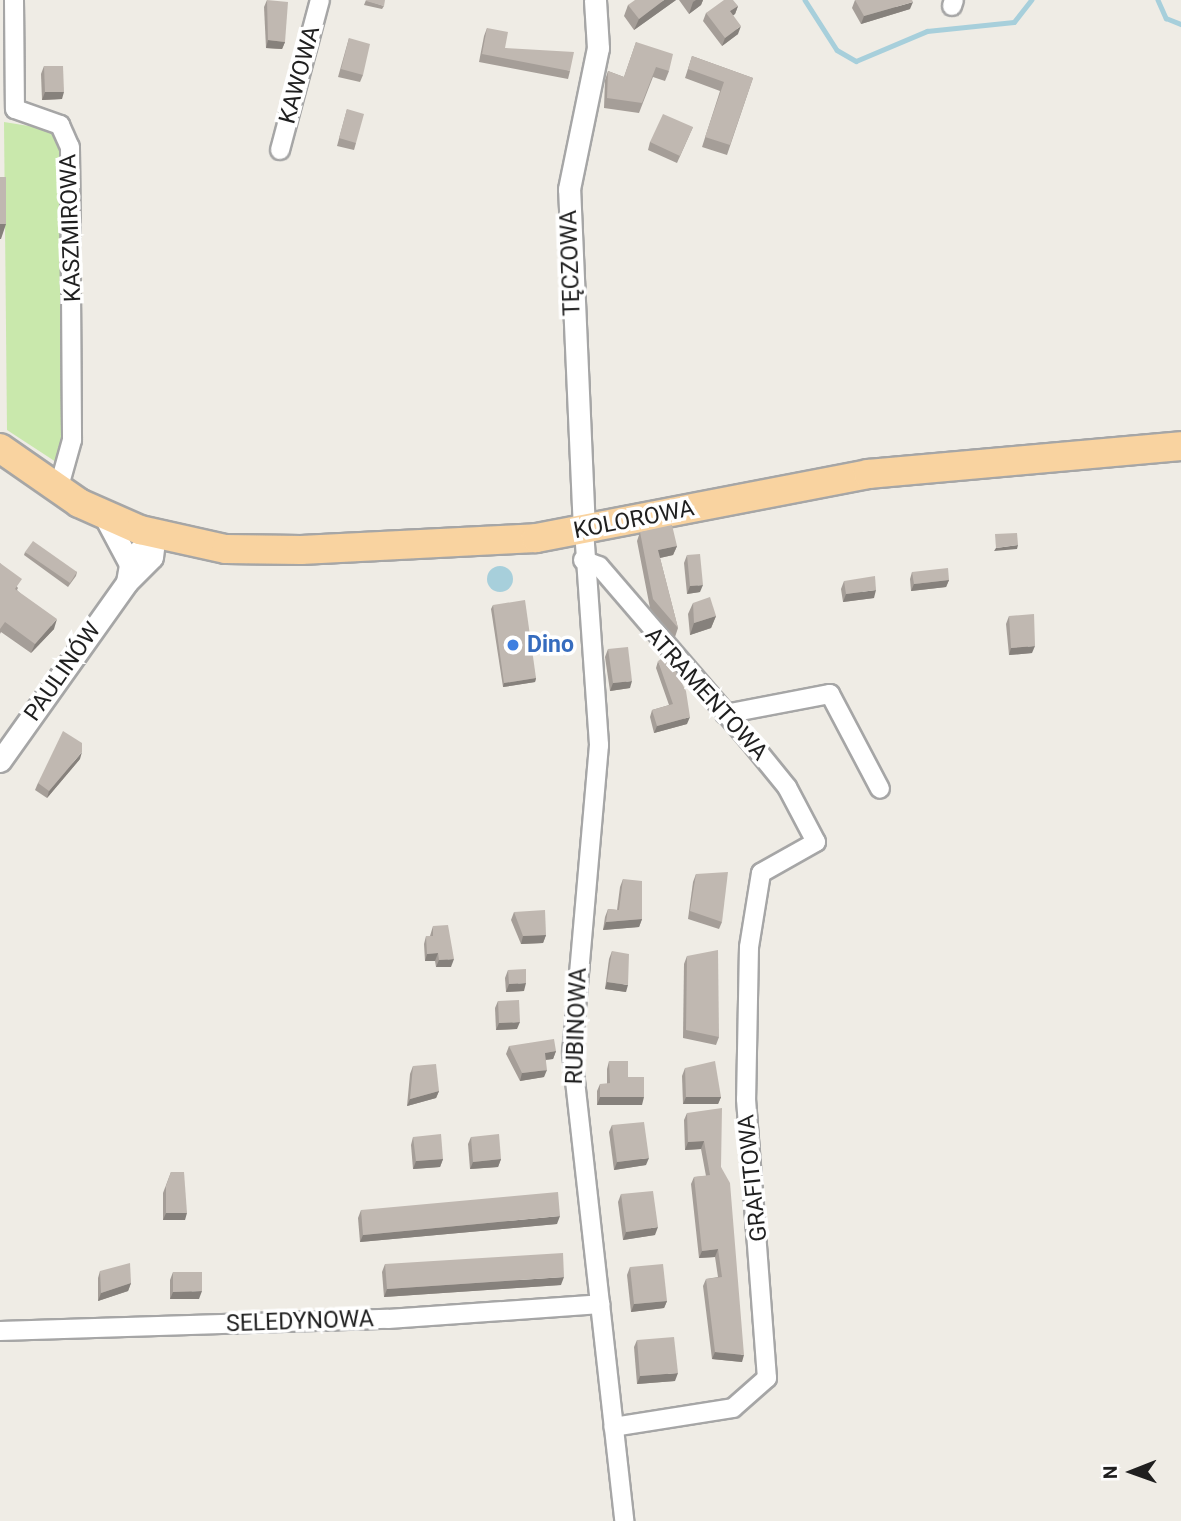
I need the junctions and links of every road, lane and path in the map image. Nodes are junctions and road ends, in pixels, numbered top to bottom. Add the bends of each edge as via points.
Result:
1 (13, 0) edge
2 (320, 0) edge
3 (595, 0) edge
4 (280, 150) dead end
5 (1181, 446) edge
6 (0, 448) edge
7 (58, 490) junction
8 (104, 515) junction
9 (584, 522) junction
10 (155, 534) junction
11 (583, 560) junction
12 (128, 573) junction
13 (725, 714) junction
14 (0, 761) edge
15 (880, 789) dead end
16 (816, 842) joint
17 (600, 1304) junction
18 (0, 1331) edge
19 (613, 1427) junction
20 (624, 1521) edge

1 - 7 street, KASZMIROWA via 15,109 60,125 70,147 72,440
2 - 4 street, KAWOWA
3 - 9 street, TĘCZOWA via 598,48 569,189
5 - 9 main road, KOLOROWA via 841,478
6 - 7 main road, KOLOROWA
7 - 8 main road, KOLOROWA
8 - 10 main road, KOLOROWA
8 - 12 street
9 - 10 main road, KOLOROWA via 425,544 250,550
9 - 11 street, RUBINOWA
10 - 12 street, PAULINÓW via 152,557
11 - 13 street, ATRAMENTOWA via 599,566
11 - 17 street, RUBINOWA via 599,745 572,1054
12 - 14 street, PAULINÓW
13 - 15 street via 830,694
13 - 16 street, ATRAMENTOWA via 787,787
16 - 19 street, GRAFITOWA via 761,873 750,937 746,1099 768,1378 733,1408
17 - 18 street, SELEDYNOWA via 388,1320
17 - 19 street, RUBINOWA
19 - 20 street, RUBINOWA

